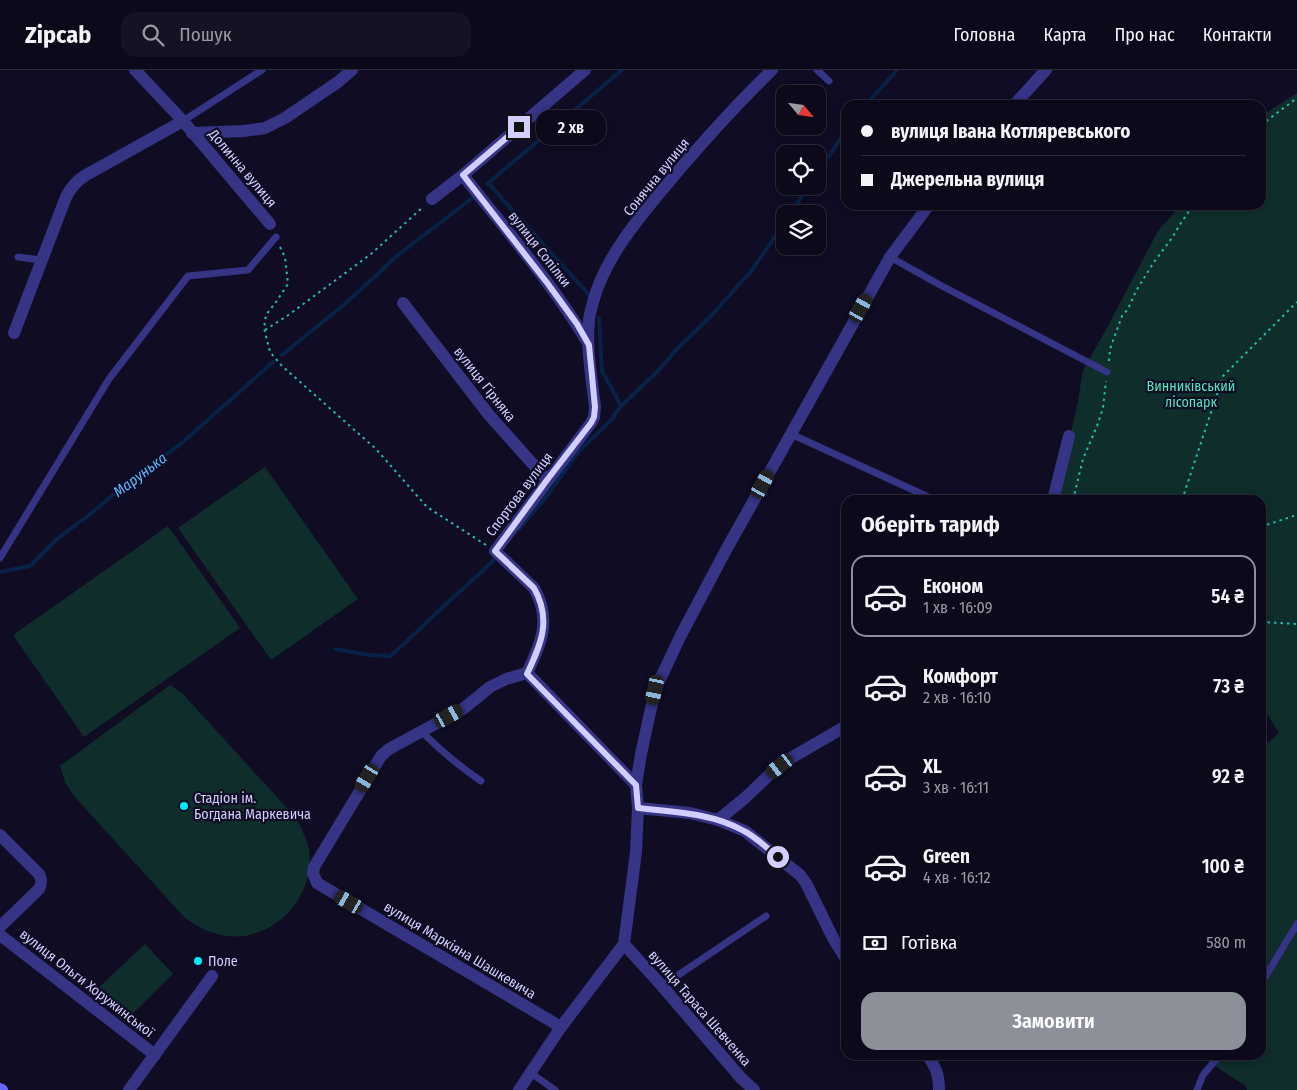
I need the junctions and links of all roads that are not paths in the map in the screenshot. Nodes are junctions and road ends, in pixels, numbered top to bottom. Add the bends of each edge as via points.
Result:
1 (135, 70) edge
2 (262, 70) edge
3 (352, 70) edge
4 (585, 70) edge
5 (772, 70) edge
6 (817, 70) edge
7 (1046, 70) edge
8 (829, 81) dead end
9 (1019, 100) edge
10 (183, 121) junction
11 (192, 133) junction
12 (463, 175) junction
13 (432, 199) road end
14 (925, 210) edge
15 (270, 224) dead end
16 (276, 237) road end
17 (18, 257) dead end
18 (890, 257) junction
19 (41, 260) junction
20 (403, 303) dead end
21 (588, 320) joint
22 (14, 333) dead end
23 (589, 345) junction
24 (1107, 372) road end
25 (791, 434) junction
26 (1069, 436) dead end
27 (547, 480) junction
28 (924, 495) edge
29 (1054, 495) edge
30 (0, 558) edge
31 (527, 674) junction
32 (841, 729) edge
33 (421, 731) junction
34 (481, 781) dead end
35 (636, 785) junction
36 (638, 808) junction
37 (718, 820) junction
38 (0, 835) edge
39 (766, 916) dead end
40 (1297, 924) edge
41 (0, 927) edge
42 (0, 935) edge
43 (624, 944) junction
44 (841, 951) edge
45 (212, 976) dead end
46 (1266, 976) edge
47 (662, 986) junction
48 (561, 1027) junction
49 (155, 1055) junction
50 (931, 1060) edge
51 (1216, 1060) edge
52 (531, 1073) junction
53 (129, 1090) edge
54 (519, 1090) edge
55 (555, 1090) edge
56 (754, 1090) edge
57 (939, 1090) edge
58 (1197, 1090) edge

1 - 10 street, Долинна вулиця
2 - 10 lane
3 - 11 street, Долинна вулиця via 285,118 265,128
4 - 12 street
5 - 21 street, Сонячна вулиця via 705,140 650,205 614,255 597,287
6 - 8 lane
7 - 9 street
10 - 11 street, Долинна вулиця
10 - 19 street via 77,181 66,197
11 - 15 street, Долинна вулиця
12 - 13 street
12 - 23 street, вулиця Сопілки via 548,284
14 - 18 street
16 - 30 lane via 248,270 188,276 109,378
17 - 19 lane
18 - 24 lane
18 - 25 street
19 - 22 street
20 - 27 street, вулиця Гірняка via 489,415
21 - 23 street, Спортова вулиця
23 - 27 street, Спортова вулиця via 594,417
25 - 28 lane
25 - 35 street via 726,550 655,690
26 - 29 street
27 - 31 street, Спортова вулиця via 495,551 539,596 544,629
31 - 33 street via 490,687 462,709
31 - 35 street
32 - 37 street via 768,775
33 - 34 lane
33 - 48 street, вулиця Маркіяна Шашкевича via 389,748 377,761 314,866 317,883
35 - 36 street
36 - 37 street via 690,813
36 - 43 street via 636,852
37 - 44 street via 745,831 800,875
38 - 41 street via 42,879 39,889
39 - 47 lane
40 - 46 lane
42 - 49 street, вулиця Ольги Хоружинської
43 - 47 street, вулиця Тараса Шевченка
43 - 48 street
45 - 49 street, вулиця Ольги Хоружинської
47 - 56 street, вулиця Тараса Шевченка
48 - 52 street
49 - 53 street, вулиця Ольги Хоружинської
50 - 57 street via 939,1077
51 - 58 lane via 1203,1075
52 - 54 street
52 - 55 lane

